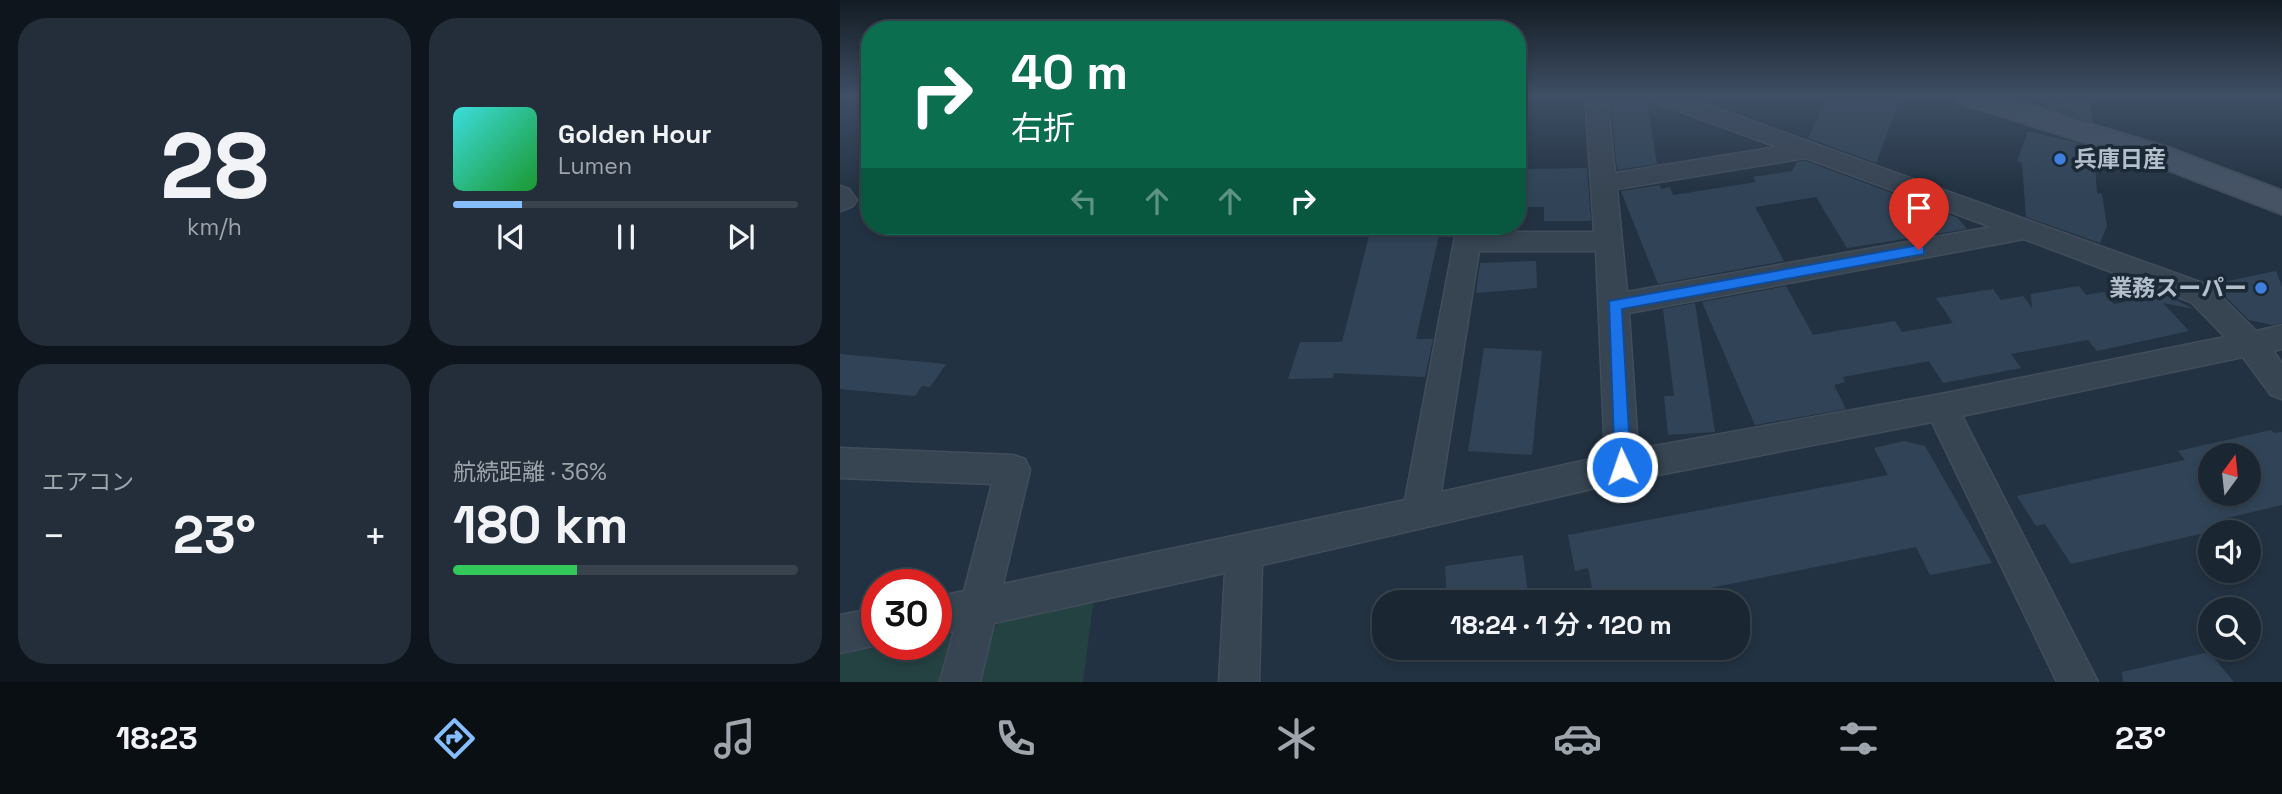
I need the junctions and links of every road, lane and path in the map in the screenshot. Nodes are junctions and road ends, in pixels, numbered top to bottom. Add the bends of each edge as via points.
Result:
1 (1599, 128) edge
2 (1747, 128) edge
3 (2073, 128) edge
4 (2080, 130) joint
5 (1807, 150) junction
6 (1603, 183) junction
7 (840, 195) edge
8 (840, 202) edge
9 (2282, 203) edge
10 (2025, 230) junction
11 (1469, 235) edge
12 (1489, 235) edge
13 (1608, 241) junction
14 (1614, 305) junction
15 (2266, 340) edge
16 (2282, 386) edge
17 (1941, 407) junction
18 (840, 463) edge
19 (1622, 467) junction
20 (1420, 513) junction
21 (1244, 552) junction
22 (980, 607) junction
23 (952, 613) edge
24 (861, 630) edge
25 (840, 634) edge
26 (960, 682) edge
27 (1239, 682) edge
28 (2078, 682) edge

1 - 6 street
2 - 5 street
3 - 4 main road
4 - 9 main road
5 - 6 street
5 - 10 street
6 - 13 street
7 - 8 street via 844,200
10 - 14 street
10 - 15 street via 2201,295
11 - 20 street
12 - 13 street
13 - 14 street
14 - 19 street
15 - 16 street
15 - 17 street
17 - 19 street
17 - 28 street
18 - 22 street via 1013,470
19 - 20 street
20 - 21 street
21 - 22 street
21 - 27 street
22 - 23 street
22 - 26 street
24 - 25 street

